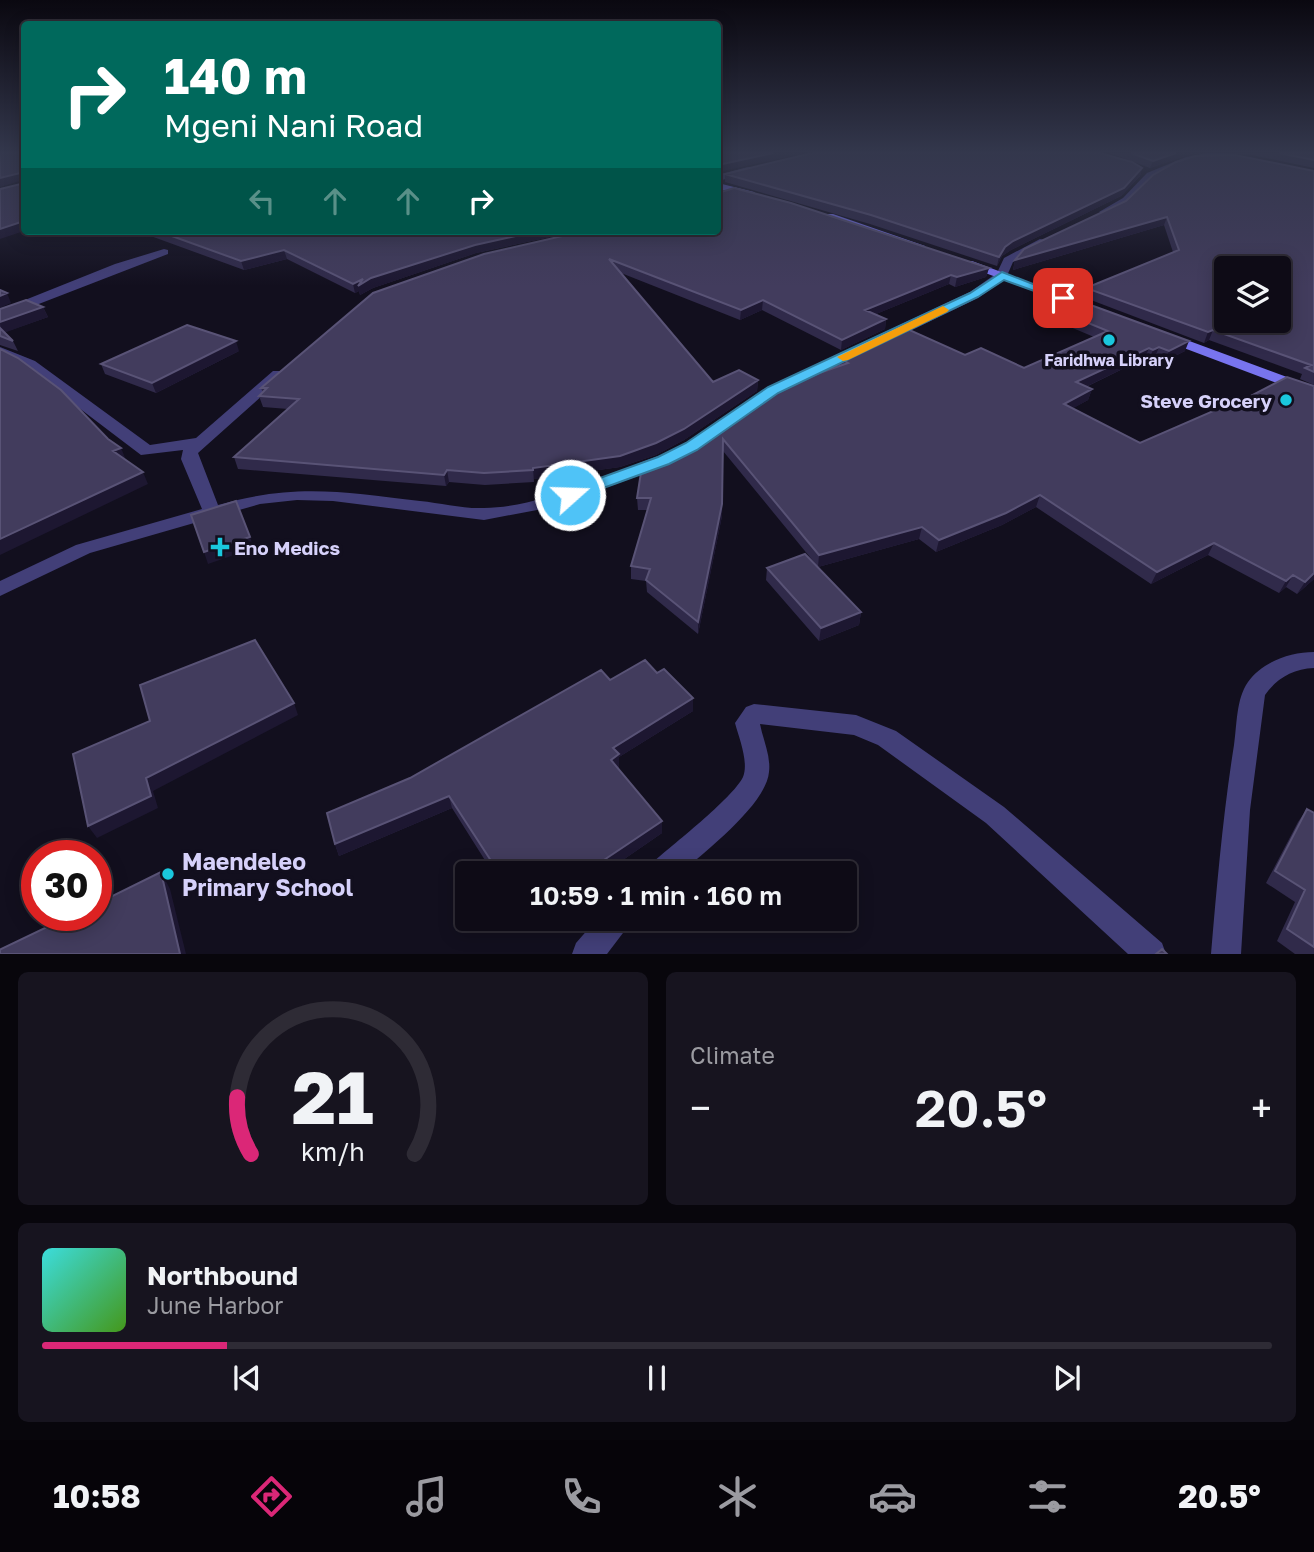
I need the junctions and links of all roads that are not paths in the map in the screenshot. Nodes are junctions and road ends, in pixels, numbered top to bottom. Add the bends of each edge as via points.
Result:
1 (1128, 198) edge
2 (812, 211) edge
3 (1096, 216) edge
4 (1060, 235) edge
5 (928, 249) edge
6 (164, 252) dead end
7 (952, 258) edge
8 (1002, 275) junction
9 (1101, 312) edge
10 (0, 315) edge
11 (1151, 331) edge
12 (0, 351) edge
13 (288, 366) edge
14 (1314, 392) edge
15 (742, 411) edge
16 (198, 443) junction
17 (682, 451) edge
18 (212, 511) junction
19 (0, 589) edge
20 (1314, 660) edge
21 (674, 861) edge
22 (606, 931) edge
23 (587, 954) edge
24 (1151, 954) edge
25 (1226, 954) edge

1 - 3 street
2 - 5 street
4 - 8 street via 1016,254
6 - 10 street
7 - 8 street
8 - 9 street
8 - 15 street via 974,295 773,390
11 - 14 street
12 - 16 street via 30,364 147,451
13 - 16 street
16 - 18 street via 190,459
17 - 18 street via 547,503 484,514 297,495
18 - 19 street via 83,549
20 - 25 street via 1268,674 1253,694 1237,810
21 - 24 street via 755,779 757,766 747,723 754,713 856,725 887,738 995,816
22 - 23 street

